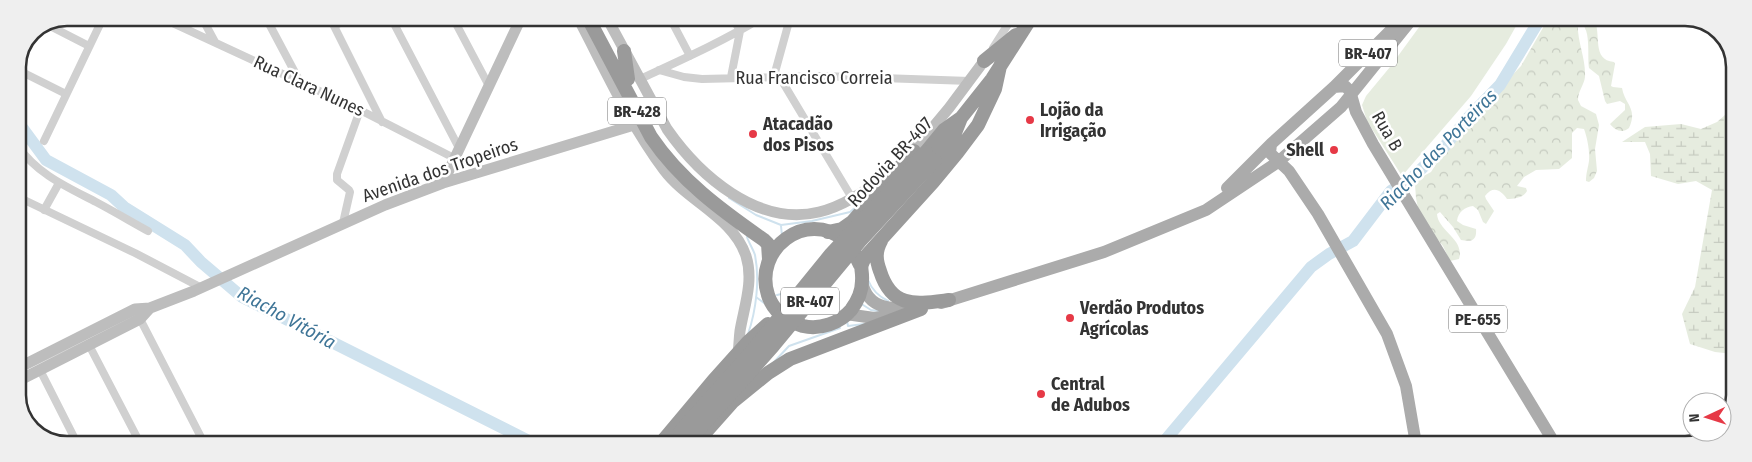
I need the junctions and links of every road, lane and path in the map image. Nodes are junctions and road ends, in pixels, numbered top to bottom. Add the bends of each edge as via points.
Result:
1 (99, 26) edge
2 (180, 26) edge
3 (206, 26) edge
4 (270, 26) edge
5 (334, 26) edge
6 (396, 26) edge
7 (457, 26) edge
8 (515, 26) edge
9 (582, 26) edge
10 (592, 26) edge
11 (601, 26) edge
12 (610, 26) edge
13 (674, 26) edge
14 (737, 26) edge
15 (748, 26) edge
16 (788, 26) edge
17 (1007, 26) edge
18 (1025, 26) edge
19 (1026, 26) edge
20 (1395, 26) edge
21 (1407, 26) edge
22 (54, 28) edge
23 (740, 31) junction
24 (215, 42) junction
25 (89, 46) junction
26 (624, 51) joint
27 (690, 56) junction
28 (984, 62) junction
29 (1000, 66) junction
30 (659, 70) junction
31 (26, 74) edge
32 (776, 76) junction
33 (731, 78) junction
34 (634, 79) junction
35 (970, 81) junction
36 (300, 82) junction
37 (489, 86) junction
38 (1334, 87) junction
39 (1351, 93) junction
40 (66, 94) junction
41 (360, 110) junction
42 (382, 122) junction
43 (634, 125) junction
44 (44, 141) dead end
45 (1271, 144) junction
46 (456, 153) junction
47 (925, 154) junction
48 (26, 157) edge
49 (656, 159) junction
50 (1278, 162) junction
51 (673, 166) junction
52 (59, 183) junction
53 (443, 183) junction
54 (852, 198) junction
55 (26, 201) edge
56 (44, 210) junction
57 (1206, 210) junction
58 (343, 223) junction
59 (148, 231) dead end
60 (828, 232) junction
61 (883, 238) junction
62 (782, 241) junction
63 (769, 259) junction
64 (860, 265) junction
65 (862, 281) junction
66 (204, 285) junction
67 (948, 300) junction
68 (770, 302) junction
69 (921, 309) junction
70 (138, 314) junction
71 (846, 314) junction
72 (803, 326) junction
73 (89, 345) junction
74 (738, 354) junction
75 (26, 365) edge
76 (40, 370) junction
77 (26, 377) edge
78 (731, 403) junction
79 (73, 436) edge
80 (136, 436) edge
81 (200, 436) edge
82 (668, 436) edge
83 (685, 436) edge
84 (702, 436) edge
85 (1415, 436) edge
86 (1550, 436) edge

1 - 25 street
2 - 24 street, Rua Clara Nunes
3 - 24 street
4 - 36 street
5 - 42 street
6 - 46 street
7 - 37 street
8 - 37 main road
9 - 43 main road
10 - 51 highway, BR-428 via 650,137
11 - 34 highway, BR-428
12 - 26 main road
13 - 27 street
14 - 23 street
15 - 23 street
16 - 32 street
17 - 28 street
18 - 28 highway
19 - 29 highway, BR-407
20 - 38 main road, BR-407
21 - 39 main road, BR-407
22 - 25 street
23 - 27 street
23 - 33 street
24 - 36 street, Rua Clara Nunes
25 - 40 street
26 - 34 highway
27 - 30 street
28 - 35 main road
29 - 47 highway, Rodovia BR-407 / BR-407 via 961,118 953,138
29 - 61 highway, BR-407 via 995,89 978,125
30 - 33 street, Rua Francisco Correia via 692,78
30 - 34 street
31 - 40 street
32 - 33 street, Rua Francisco Correia
32 - 35 street, Rua Francisco Correia
32 - 54 street
34 - 54 main road via 676,142 697,166 732,194 766,210 805,214 820,212
34 - 62 highway, BR-428 via 658,134 690,173 772,240
35 - 47 main road
36 - 41 street, Rua Clara Nunes
37 - 46 main road
38 - 39 main road via 1345,86
38 - 45 main road, BR-407
39 - 50 main road, BR-407 via 1341,107
39 - 86 main road, Rua B / PE-655 via 1356,112 1392,174
40 - 44 street
41 - 42 street, Rua Clara Nunes
41 - 58 street via 337,174 337,180 351,196
42 - 46 street, Rua Clara Nunes
43 - 49 main road
43 - 53 main road, Avenida dos Tropeiros
45 - 50 main road via 1270,153
45 - 57 main road, BR-407
46 - 53 main road
47 - 54 main road
47 - 60 highway, BR-407 via 852,222 842,229
47 - 83 highway, Rodovia BR-407 / BR-407, bridge via 860,241 773,346
48 - 52 street
49 - 51 highway
49 - 74 main road via 676,183 731,229 747,258 747,300
50 - 57 main road, BR-407
50 - 85 main road via 1290,171 1318,214 1387,334 1406,386
51 - 63 highway, BR-428 via 702,193 764,240 768,244
52 - 56 street
52 - 59 street
53 - 58 main road, Avenida dos Tropeiros
55 - 56 street
56 - 66 street
57 - 67 main road, BR-407 via 1104,252
58 - 66 main road, Avenida dos Tropeiros
60 - 62 highway via 812,229 796,232
60 - 64 highway via 854,251
61 - 64 highway, BR-407
61 - 67 highway via 877,252 877,264 890,292 915,304
62 - 63 highway
63 - 68 highway via 765,286
64 - 65 highway
65 - 67 main road via 868,298 889,308 910,308
65 - 71 highway via 859,296
66 - 70 main road, Avenida dos Tropeiros
67 - 69 main road
68 - 72 highway via 780,315
68 - 74 highway, BR-407 via 772,313 768,324
69 - 71 main road via 874,318
69 - 78 highway via 790,359
70 - 73 main road
70 - 75 main road
70 - 81 street
71 - 72 highway via 824,326
72 - 78 highway, BR-407 via 794,330
73 - 76 main road
73 - 80 street
74 - 82 highway, BR-407
76 - 77 main road
76 - 79 street
78 - 84 highway, BR-407

